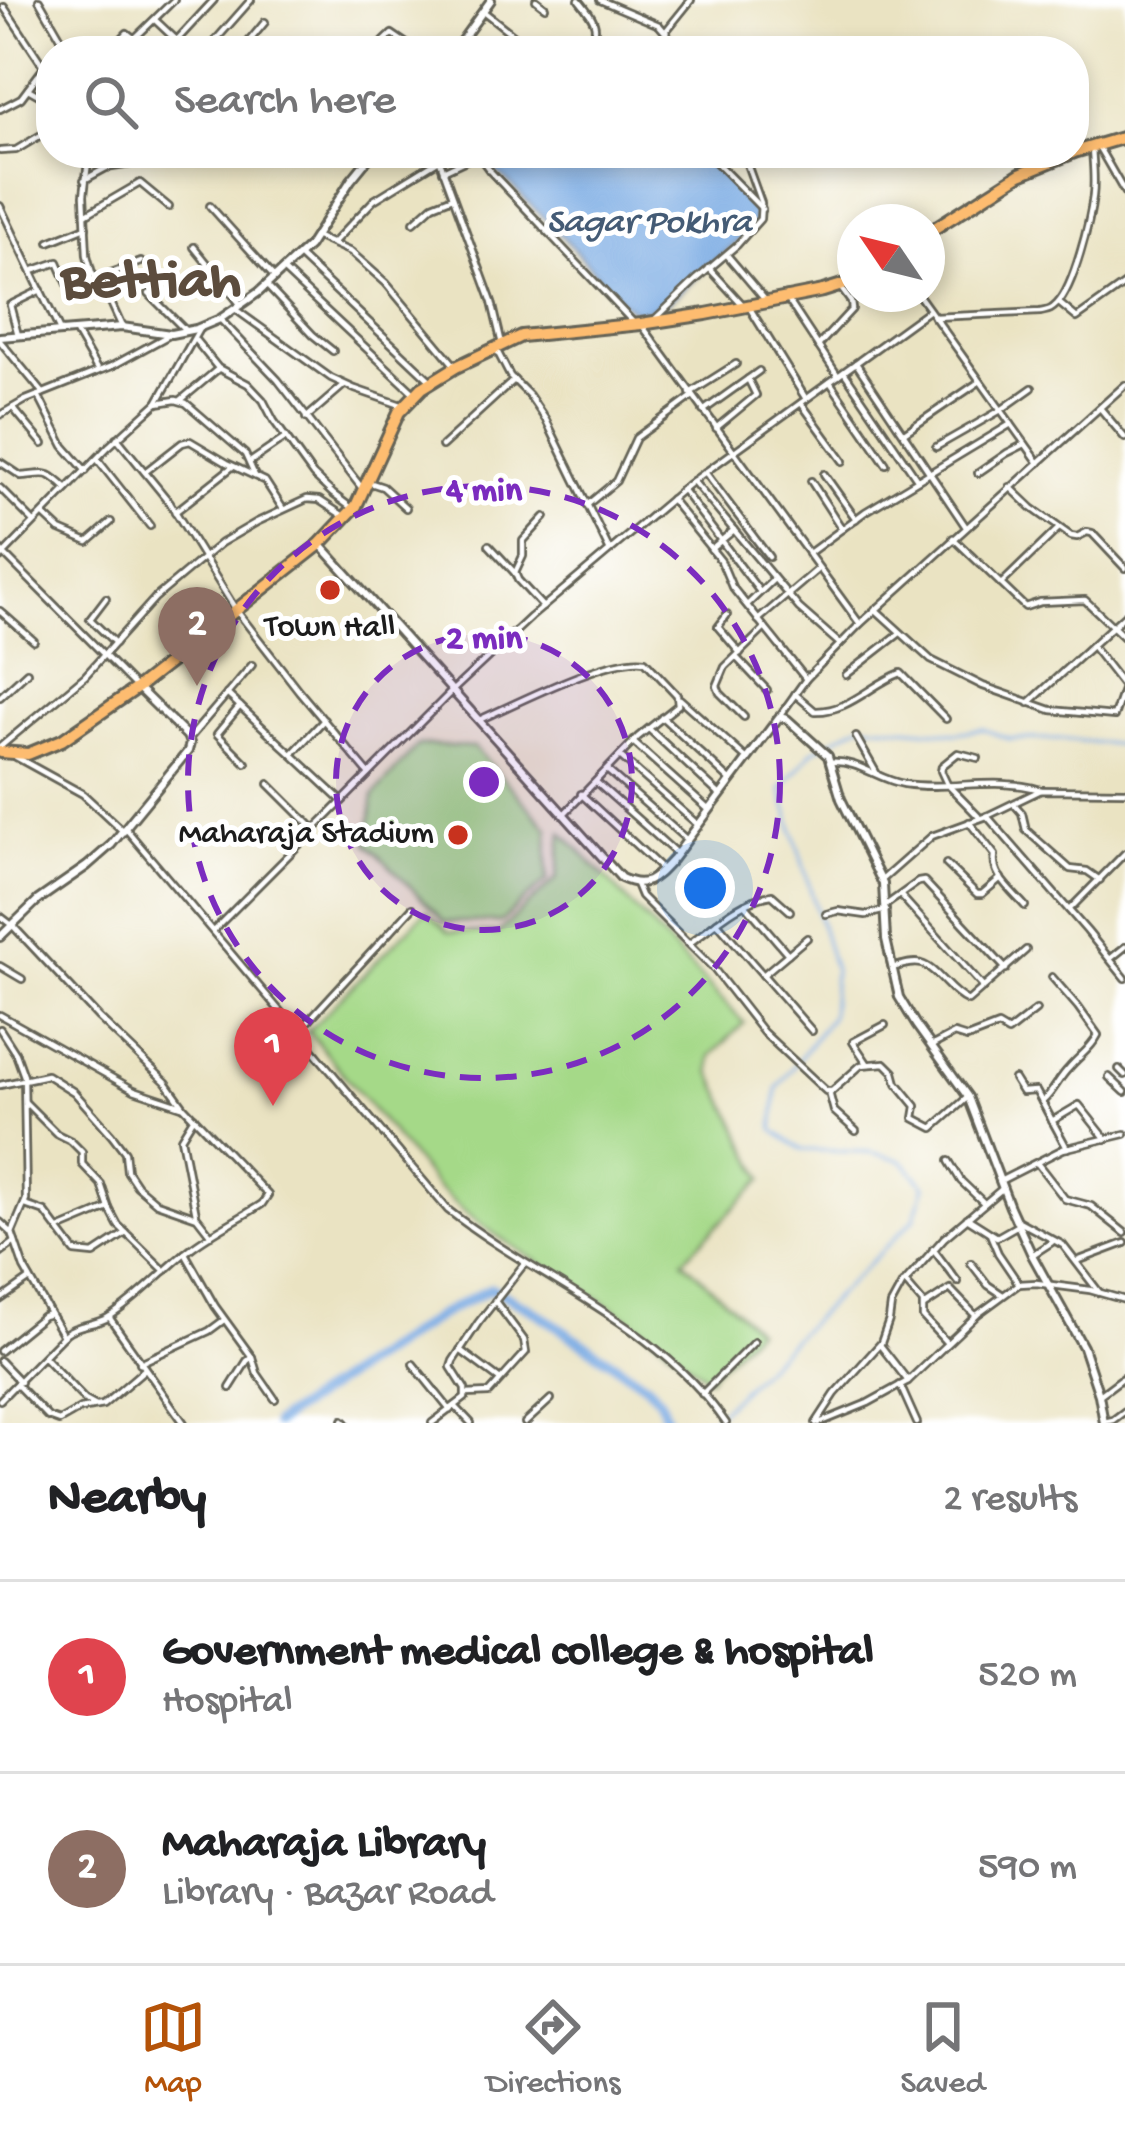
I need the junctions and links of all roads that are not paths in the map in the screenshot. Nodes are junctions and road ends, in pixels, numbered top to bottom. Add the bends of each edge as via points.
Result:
1 (39, 0) edge
2 (174, 0) edge
3 (214, 0) edge
4 (251, 0) edge
5 (491, 0) edge
6 (536, 0) edge
7 (579, 0) edge
8 (691, 0) edge
9 (604, 1) edge
10 (4, 7) dead end
11 (545, 8) dead end
12 (483, 11) junction
13 (154, 20) junction
14 (265, 22) dead end
15 (666, 31) junction
16 (60, 36) edge
17 (137, 36) edge
18 (172, 36) edge
19 (181, 36) edge
20 (219, 36) edge
21 (253, 36) edge
22 (465, 36) edge
23 (515, 36) edge
24 (594, 36) edge
25 (670, 36) edge
26 (36, 44) edge
27 (36, 78) edge
28 (28, 89) junction
29 (36, 94) edge
30 (0, 109) edge
31 (1125, 137) edge
32 (36, 140) edge
33 (1095, 147) junction
34 (1089, 149) edge
35 (0, 151) edge
36 (86, 168) edge
37 (106, 168) edge
38 (361, 168) edge
39 (421, 168) edge
40 (442, 168) edge
41 (451, 168) edge
42 (488, 168) edge
43 (722, 168) edge
44 (749, 168) edge
45 (1035, 168) edge
46 (443, 172) junction
47 (84, 180) junction
48 (1125, 194) edge
49 (453, 197) junction
50 (210, 206) dead end
51 (169, 207) dead end
52 (1, 209) edge
53 (762, 209) junction
54 (85, 215) junction
55 (414, 222) dead end
56 (945, 222) edge
57 (86, 227) junction
58 (315, 236) junction
59 (49, 242) dead end
60 (333, 243) junction
61 (194, 247) dead end
62 (726, 254) junction
63 (299, 256) junction
64 (141, 262) dead end
65 (709, 268) junction
66 (32, 271) junction
67 (284, 271) junction
68 (275, 278) junction
69 (95, 279) junction
70 (1125, 284) edge
71 (267, 286) junction
72 (837, 288) edge
73 (41, 290) junction
74 (70, 290) dead end
75 (148, 294) dead end
76 (787, 298) junction
77 (766, 301) junction
78 (1059, 302) junction
79 (746, 306) junction
80 (238, 307) junction
81 (849, 312) edge
82 (932, 313) junction
83 (220, 319) junction
84 (643, 324) junction
85 (122, 327) junction
86 (199, 328) junction
87 (186, 331) junction
88 (61, 332) junction
89 (75, 332) junction
90 (18, 334) junction
91 (171, 334) junction
92 (194, 338) junction
93 (0, 339) edge
94 (498, 344) junction
95 (818, 346) junction
96 (333, 351) dead end
97 (856, 362) junction
98 (736, 364) dead end
99 (456, 367) junction
100 (218, 368) junction
101 (98, 371) junction
102 (759, 371) dead end
103 (841, 374) junction
104 (514, 380) junction
105 (748, 380) junction
106 (431, 381) junction
107 (980, 381) junction
108 (830, 382) junction
109 (344, 385) junction
110 (1125, 386) edge
111 (1032, 388) dead end
112 (40, 394) junction
113 (415, 394) junction
114 (692, 395) junction
115 (181, 400) junction
116 (803, 401) junction
117 (158, 403) junction
118 (404, 406) junction
119 (13, 408) junction
120 (1100, 408) junction
121 (703, 410) junction
122 (1001, 410) junction
123 (0, 415) edge
124 (306, 418) junction
125 (1011, 424) junction
126 (716, 428) junction
127 (904, 434) junction
128 (286, 437) junction
129 (117, 438) junction
130 (1125, 438) edge
131 (43, 444) dead end
132 (1025, 444) junction
133 (442, 446) dead end
134 (937, 447) dead end
135 (733, 452) junction
136 (97, 459) junction
137 (843, 460) dead end
138 (0, 462) edge
139 (250, 462) junction
140 (1039, 463) junction
141 (886, 464) dead end
142 (232, 466) junction
143 (86, 471) junction
144 (929, 471) junction
145 (145, 472) junction
146 (705, 472) junction
147 (978, 473) dead end
148 (824, 474) dead end
149 (256, 477) junction
150 (917, 479) junction
151 (693, 481) junction
152 (811, 481) dead end
153 (366, 487) junction
154 (0, 488) edge
155 (1010, 488) junction
156 (68, 490) junction
157 (682, 490) junction
158 (671, 499) junction
159 (587, 505) junction
160 (406, 508) dead end
161 (284, 510) junction
162 (175, 512) junction
163 (44, 514) junction
164 (350, 514) junction
165 (545, 517) dead end
166 (856, 519) junction
167 (111, 522) dead end
168 (35, 523) junction
169 (150, 526) dead end
170 (967, 526) junction
171 (1059, 528) junction
172 (842, 529) junction
173 (734, 530) junction
174 (953, 538) junction
175 (722, 540) junction
176 (320, 544) junction
177 (489, 545) dead end
178 (711, 549) junction
179 (609, 551) junction
180 (2, 554) edge
181 (808, 554) junction
182 (769, 557) dead end
183 (202, 558) junction
184 (818, 568) junction
185 (1125, 568) edge
186 (515, 573) junction
187 (774, 579) junction
188 (1001, 584) junction
189 (760, 592) junction
190 (787, 594) junction
191 (106, 598) dead end
192 (747, 605) junction
193 (543, 607) junction
194 (0, 610) edge
195 (236, 610) junction
196 (875, 610) junction
197 (727, 615) dead end
198 (1125, 615) edge
199 (758, 620) junction
200 (860, 623) junction
201 (1112, 627) junction
202 (766, 628) junction
203 (900, 633) junction
204 (1125, 638) edge
205 (34, 641) dead end
206 (115, 643) junction
207 (840, 644) junction
208 (1092, 646) junction
209 (738, 655) junction
210 (104, 656) junction
211 (252, 665) dead end
212 (27, 672) dead end
213 (846, 675) dead end
214 (806, 679) junction
215 (0, 685) edge
216 (137, 688) junction
217 (767, 689) dead end
218 (452, 691) junction
219 (227, 694) junction
220 (795, 694) junction
221 (3, 695) edge
222 (680, 699) junction
223 (1029, 703) junction
224 (240, 706) junction
225 (662, 717) junction
226 (744, 717) dead end
227 (779, 717) junction
228 (946, 719) dead end
229 (324, 720) junction
230 (479, 720) junction
231 (648, 728) junction
232 (856, 736) dead end
233 (188, 740) junction
234 (633, 742) junction
235 (3, 751) edge
236 (292, 754) junction
237 (620, 756) junction
238 (978, 758) dead end
239 (747, 759) junction
240 (830, 762) junction
241 (246, 763) dead end
242 (608, 770) junction
243 (369, 774) junction
244 (877, 774) junction
245 (730, 780) junction
246 (595, 781) junction
247 (269, 784) dead end
248 (947, 784) junction
249 (1041, 790) junction
250 (1125, 791) edge
251 (581, 794) junction
252 (720, 795) junction
253 (342, 801) junction
254 (1014, 804) junction
255 (709, 810) junction
256 (564, 814) junction
257 (983, 817) junction
258 (969, 822) junction
259 (698, 826) junction
260 (314, 829) junction
261 (125, 830) junction
262 (687, 840) junction
263 (1125, 853) edge
264 (677, 854) junction
265 (946, 864) dead end
266 (663, 870) junction
267 (1000, 878) junction
268 (882, 880) junction
269 (1100, 880) junction
270 (636, 884) junction
271 (901, 896) junction
272 (745, 904) junction
273 (1025, 906) dead end
274 (412, 908) dead end
275 (886, 908) junction
276 (1069, 910) junction
277 (790, 911) dead end
278 (826, 914) dead end
279 (0, 916) edge
280 (717, 922) junction
281 (13, 926) junction
282 (213, 931) junction
283 (0, 937) edge
284 (807, 938) dead end
285 (690, 943) junction
286 (1125, 946) edge
287 (1026, 950) dead end
288 (788, 954) junction
289 (1110, 959) junction
290 (892, 968) junction
291 (0, 969) edge
292 (1006, 969) junction
293 (763, 975) junction
294 (1052, 977) dead end
295 (1125, 978) edge
296 (22, 979) dead end
297 (984, 988) junction
298 (1036, 1010) dead end
299 (0, 1015) edge
300 (884, 1025) dead end
301 (0, 1029) edge
302 (812, 1031) dead end
303 (298, 1032) junction
304 (932, 1046) junction
305 (867, 1063) junction
306 (1109, 1077) dead end
307 (25, 1079) junction
308 (1014, 1079) dead end
309 (0, 1085) edge
310 (829, 1092) junction
311 (1125, 1092) edge
312 (968, 1096) junction
313 (25, 1102) junction
314 (1042, 1102) junction
315 (184, 1107) junction
316 (194, 1117) junction
317 (1052, 1121) junction
318 (856, 1131) dead end
319 (1124, 1136) edge
320 (1106, 1139) junction
321 (1067, 1148) junction
322 (949, 1162) dead end
323 (1037, 1163) junction
324 (1001, 1185) junction
325 (984, 1203) junction
326 (25, 1204) junction
327 (109, 1208) junction
328 (197, 1217) junction
329 (967, 1218) junction
330 (1016, 1222) junction
331 (4, 1228) edge
332 (59, 1228) junction
333 (126, 1233) junction
334 (990, 1234) junction
335 (1125, 1234) edge
336 (211, 1235) junction
337 (1054, 1240) junction
338 (15, 1242) junction
339 (1125, 1243) edge
340 (933, 1249) junction
341 (0, 1253) edge
342 (185, 1253) junction
343 (1032, 1256) junction
344 (1077, 1261) junction
345 (525, 1263) junction
346 (971, 1263) dead end
347 (165, 1271) junction
348 (30, 1278) junction
349 (904, 1282) junction
350 (958, 1282) dead end
351 (1019, 1285) junction
352 (1048, 1286) junction
353 (1099, 1292) junction
354 (1003, 1295) junction
355 (496, 1299) junction
356 (0, 1300) edge
357 (1125, 1300) edge
358 (925, 1306) junction
359 (50, 1314) junction
360 (976, 1316) junction
361 (109, 1317) junction
362 (224, 1320) junction
363 (63, 1336) junction
364 (754, 1342) dead end
365 (947, 1343) junction
366 (880, 1346) junction
367 (460, 1350) junction
368 (0, 1351) edge
369 (44, 1357) junction
370 (252, 1357) junction
371 (0, 1361) edge
372 (413, 1364) dead end
373 (143, 1366) junction
374 (1125, 1376) edge
375 (501, 1380) junction
376 (908, 1381) junction
377 (18, 1383) junction
378 (901, 1385) junction
379 (230, 1388) dead end
380 (466, 1394) junction
381 (702, 1394) junction
382 (1099, 1395) junction
383 (275, 1399) dead end
384 (551, 1399) dead end
385 (0, 1400) edge
386 (98, 1407) junction
387 (453, 1408) junction
388 (1125, 1411) edge
389 (724, 1419) edge
390 (60, 1422) edge
391 (529, 1422) edge
392 (184, 1423) edge
393 (432, 1423) edge
394 (471, 1423) edge
395 (818, 1423) edge
396 (916, 1423) edge
397 (1104, 1423) edge

1 - 16 street
2 - 13 street
3 - 19 street
4 - 20 street
5 - 12 street
6 - 11 street
7 - 24 street via 595,20
8 - 15 street
9 - 15 street
10 - 26 street
12 - 22 street
12 - 23 street
13 - 17 street
13 - 18 street
14 - 21 street
15 - 25 street
27 - 28 street
28 - 29 street
28 - 30 street
31 - 33 highway
32 - 35 street
33 - 34 highway
33 - 48 street
33 - 78 street via 1089,220
36 - 47 street
37 - 47 street
38 - 58 street
39 - 60 street
40 - 46 street
41 - 46 street
42 - 84 street
43 - 53 street
44 - 53 street
45 - 56 highway
46 - 49 street
47 - 54 street
49 - 55 street
49 - 94 street via 492,302
50 - 68 street
51 - 54 street via 140,183
52 - 66 street
53 - 62 street via 757,225
54 - 57 street
57 - 59 street
57 - 69 street
58 - 60 street
58 - 63 street
60 - 99 street via 386,283
61 - 80 street
62 - 65 street
62 - 77 street
63 - 67 street
63 - 106 street
64 - 69 street
65 - 79 street
65 - 84 street
66 - 73 street
66 - 74 street via 58,262
67 - 68 street
67 - 113 street
68 - 71 street
69 - 85 street
70 - 78 street via 1077,318
71 - 80 street
71 - 96 street
72 - 76 highway
73 - 88 street
73 - 90 street via 10,305
75 - 87 street
76 - 77 highway
76 - 95 street
77 - 79 highway
78 - 82 street via 1040,312
79 - 84 highway
79 - 116 street
80 - 83 street
80 - 109 street
81 - 95 street
82 - 97 street
82 - 107 street
83 - 86 street
83 - 124 street
84 - 94 highway
84 - 114 street
85 - 89 street
85 - 91 street
86 - 87 street
86 - 92 street
87 - 91 street
88 - 89 street
88 - 90 street
89 - 101 street
90 - 93 street
91 - 101 street
92 - 100 street
92 - 117 street
93 - 112 street
94 - 99 highway
94 - 104 street
95 - 103 street
97 - 103 street
97 - 127 street
98 - 114 street
99 - 106 highway
100 - 115 street
100 - 128 street via 248,384
101 - 112 street
102 - 105 street
103 - 108 street
103 - 150 street
104 - 133 street
104 - 159 street via 546,420
105 - 121 street
105 - 126 street via 755,397
106 - 113 highway
107 - 122 street
107 - 127 street
108 - 116 street
108 - 141 street
109 - 118 street
109 - 124 street
110 - 120 street
111 - 122 street
112 - 119 street
112 - 143 street via 64,446
113 - 118 highway
114 - 121 street
114 - 159 street via 636,438 616,481
115 - 117 street
115 - 139 street
116 - 135 street
116 - 137 street
117 - 129 street
118 - 153 highway
119 - 123 street
119 - 131 street
120 - 130 street
120 - 140 street
121 - 126 street
122 - 125 street
122 - 134 street
124 - 153 street
125 - 132 street
125 - 144 street
126 - 135 street
127 - 144 street
128 - 139 street
128 - 164 street
129 - 136 street
129 - 145 street
132 - 140 street
132 - 147 street
135 - 146 street
135 - 181 street
136 - 143 street
136 - 169 street
138 - 156 street via 21,476 49,474
139 - 149 street
140 - 155 street
142 - 145 street via 186,441
142 - 149 street
142 - 162 street
143 - 156 street
144 - 150 street
144 - 170 street
145 - 162 street
146 - 151 street
146 - 182 street
148 - 166 street
149 - 161 street
150 - 166 street
151 - 157 street
151 - 173 street
152 - 172 street
153 - 160 street via 383,487
153 - 164 highway
154 - 168 street
155 - 170 street
155 - 171 street
156 - 163 street
157 - 158 street
157 - 175 street
158 - 178 street
158 - 179 street
159 - 179 street
161 - 164 street via 314,498
161 - 183 street
162 - 183 street
163 - 167 street via 88,542
163 - 168 street
164 - 176 highway
165 - 186 street via 523,542
166 - 172 street
168 - 180 street
170 - 174 street
171 - 185 street via 1075,537 1092,533
171 - 188 street
172 - 181 street
173 - 175 street
173 - 187 street
174 - 188 street
174 - 196 street
175 - 178 street
175 - 189 street
176 - 195 highway
176 - 218 street
177 - 186 street
178 - 192 street
179 - 193 street
180 - 210 street
181 - 184 street
183 - 195 street
183 - 206 street
184 - 190 street
184 - 200 street
186 - 193 street
187 - 189 street
187 - 190 street
188 - 201 street via 1025,607 1085,600
189 - 192 street
190 - 199 street
190 - 207 street
191 - 206 street via 90,619
192 - 199 street
193 - 218 street
194 - 205 street
195 - 216 highway
195 - 229 street
196 - 200 street
196 - 203 street
197 - 209 street via 718,627
198 - 201 street
199 - 202 street
200 - 207 street
201 - 204 street
201 - 208 street
202 - 209 street
202 - 214 street
203 - 213 street
203 - 223 street via 940,666
206 - 210 street
207 - 214 street
208 - 223 street
208 - 223 street via 1124,687 1114,716
209 - 217 street
209 - 226 street via 717,688
210 - 216 street
210 - 235 street
211 - 219 street
212 - 221 street
214 - 220 street
215 - 221 street
216 - 233 street
216 - 235 highway via 62,740 28,754
218 - 230 street
218 - 243 street
219 - 224 street
219 - 233 street
220 - 227 street
220 - 228 street via 827,711 901,673
222 - 225 street
222 - 230 street via 645,661 632,660
222 - 239 street
224 - 236 street
224 - 241 street via 217,734
225 - 231 street
225 - 245 street
227 - 239 street
227 - 240 street
229 - 236 street
229 - 243 street
230 - 256 street
231 - 234 street
231 - 252 street
232 - 244 street
233 - 261 street via 188,752
234 - 237 street
234 - 255 street
235 - 261 street via 83,794
236 - 253 street
237 - 242 street
237 - 259 street
238 - 248 street via 955,754 941,769
239 - 245 street
240 - 244 street
240 - 268 street
242 - 246 street
242 - 262 street
243 - 253 street
244 - 248 street via 903,784
245 - 252 street
246 - 251 street
246 - 264 street
247 - 260 street
248 - 249 street
248 - 257 street
249 - 250 street
249 - 254 street
251 - 256 street
251 - 266 street
252 - 255 street
253 - 260 street
254 - 257 street
254 - 269 street via 1026,830 1067,867
255 - 259 street
256 - 270 street via 621,878
257 - 258 street
257 - 276 street
258 - 267 street via 995,855
258 - 268 street via 932,836
259 - 262 street
260 - 282 street
261 - 281 street
261 - 282 street
262 - 264 street
263 - 269 street
264 - 266 street
265 - 267 street via 976,894
266 - 270 street
267 - 273 street
268 - 275 street
269 - 276 street
270 - 285 street
271 - 275 street
271 - 292 street via 924,881
271 - 297 street
272 - 277 street via 768,894
272 - 280 street
272 - 288 street
274 - 303 street
275 - 278 street
275 - 290 street
276 - 289 street
279 - 281 street
280 - 285 street
280 - 293 street
281 - 283 street
281 - 315 street
282 - 303 street
284 - 288 street
285 - 310 street via 763,1032
286 - 289 street
287 - 292 street
288 - 293 street
289 - 295 street
290 - 297 street via 922,964 968,1001
290 - 304 street via 899,997
291 - 296 street
292 - 297 street
293 - 302 street
294 - 314 street via 1098,1038
298 - 304 street via 1008,1032 996,1026
299 - 315 street via 134,1090
300 - 305 street via 854,1042
301 - 307 street
303 - 345 street via 448,1210
304 - 312 street
305 - 310 street
305 - 312 street via 888,1064 916,1106 914,1118 933,1128
306 - 311 street
307 - 309 street
307 - 313 street
307 - 328 street via 47,1075 74,1092 125,1152 137,1186
308 - 314 street
310 - 318 street via 834,1111
312 - 324 street
313 - 326 street
313 - 327 street via 82,1152
314 - 317 street
315 - 316 street
316 - 328 street via 181,1138
316 - 336 street via 268,1195
317 - 320 street via 1079,1105
317 - 321 street
319 - 320 street
320 - 321 street
321 - 323 street
322 - 325 street
323 - 324 street
323 - 335 street via 1065,1199 1091,1206
324 - 325 street
324 - 330 street
325 - 329 street
326 - 331 street
326 - 332 street
327 - 332 street
327 - 333 street
328 - 336 street
329 - 334 street
329 - 340 street
330 - 334 street
330 - 337 street
330 - 343 street
331 - 338 street
332 - 333 street via 75,1252 90,1254
333 - 347 street
334 - 351 street
336 - 342 street
337 - 343 street
337 - 344 street
338 - 341 street
338 - 348 street
339 - 344 street
340 - 349 street
340 - 350 street
342 - 347 street
342 - 362 street
343 - 352 street
344 - 353 street
345 - 355 street
345 - 381 street via 648,1340
346 - 354 street
347 - 361 street
348 - 356 street
348 - 359 street
349 - 358 street
349 - 366 street
351 - 352 street
351 - 354 street
352 - 353 street
352 - 382 street
353 - 357 street
354 - 360 street
355 - 367 street
355 - 375 street via 527,1347
358 - 360 street via 950,1289
358 - 365 street via 923,1317
359 - 363 street
359 - 368 street
360 - 365 street
361 - 363 street
361 - 373 street
362 - 370 street
362 - 373 street
363 - 369 street
364 - 381 street
365 - 376 street
366 - 376 street
366 - 395 street
367 - 375 street
367 - 380 street via 452,1367
369 - 377 street
369 - 386 street
370 - 379 street
370 - 383 street
371 - 377 street
372 - 387 street
373 - 386 street
373 - 392 street
374 - 382 street
375 - 380 street via 489,1393
376 - 378 street
377 - 385 street
377 - 390 street
378 - 395 street
378 - 396 street
380 - 387 street
381 - 389 street
382 - 397 street
384 - 391 street
386 - 390 street
387 - 393 street
387 - 394 street
388 - 397 street

